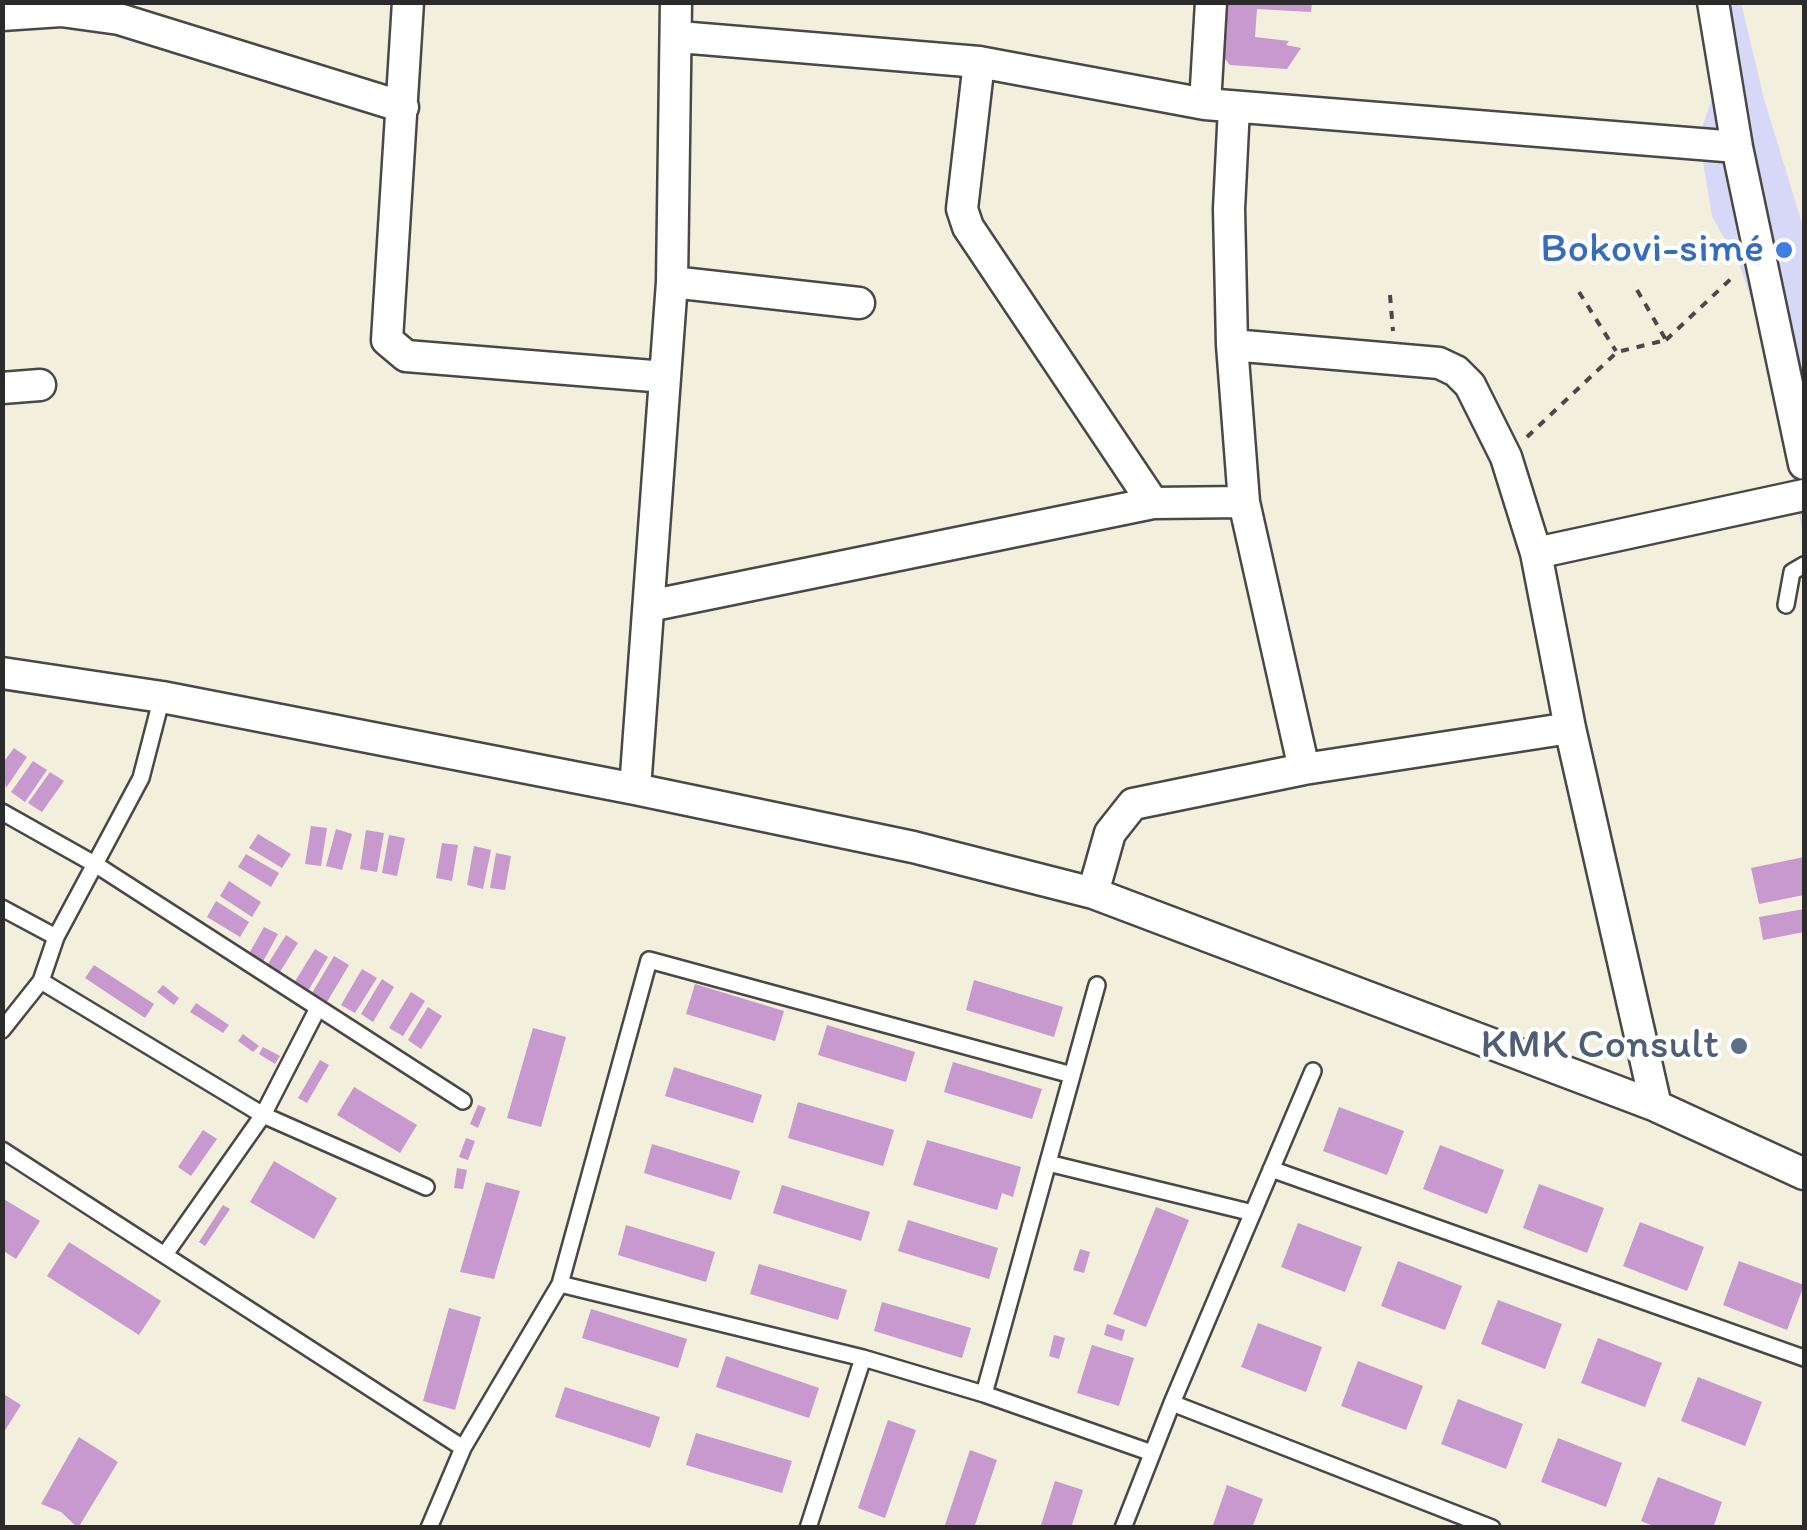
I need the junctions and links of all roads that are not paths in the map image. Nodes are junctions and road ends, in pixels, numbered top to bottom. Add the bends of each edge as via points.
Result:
1 (408, 2) edge
2 (676, 2) edge
3 (1211, 2) edge
4 (1713, 2) edge
5 (2, 15) edge
6 (679, 37) junction
7 (978, 62) junction
8 (1219, 105) junction
9 (402, 107) junction
10 (1737, 147) junction
11 (672, 282) junction
12 (859, 304) dead end
13 (1232, 345) junction
14 (666, 377) junction
15 (40, 385) dead end
16 (2, 388) edge
17 (1804, 464) edge
18 (1804, 495) edge
19 (1244, 502) junction
20 (1154, 503) junction
21 (1536, 553) junction
22 (1804, 565) edge
23 (1786, 605) dead end
24 (649, 606) junction
25 (2, 674) edge
26 (162, 697) junction
27 (1570, 728) junction
28 (1304, 769) junction
29 (635, 789) junction
30 (2, 812) edge
31 (98, 866) junction
32 (1092, 893) junction
33 (2, 908) edge
34 (56, 938) junction
35 (42, 982) junction
36 (1096, 984) dead end
37 (318, 1008) junction
38 (2, 1030) edge
39 (1313, 1071) dead end
40 (1072, 1075) junction
41 (463, 1101) dead end
42 (1656, 1106) junction
43 (263, 1115) junction
44 (2, 1150) edge
45 (1048, 1162) junction
46 (1271, 1169) junction
47 (1804, 1174) edge
48 (426, 1187) dead end
49 (1253, 1212) junction
50 (166, 1253) junction
51 (560, 1284) junction
52 (863, 1358) junction
53 (1804, 1358) edge
54 (984, 1394) junction
55 (1172, 1403) junction
56 (463, 1448) junction
57 (1152, 1453) junction
58 (429, 1528) edge
59 (808, 1528) edge
60 (1123, 1528) edge
61 (1492, 1528) edge

1 - 9 street
2 - 6 street
3 - 8 street
4 - 10 street
5 - 9 street via 120,19
6 - 7 street
6 - 11 street
7 - 8 street
7 - 20 street via 963,218
8 - 10 street
8 - 13 street
9 - 14 street via 387,340 396,350
10 - 17 street
11 - 12 street
11 - 14 street
13 - 19 street
13 - 21 street via 1389,356 1456,370 1506,457
14 - 24 street
15 - 16 street
18 - 21 street
19 - 20 street
19 - 28 street
20 - 24 street
21 - 27 street
22 - 23 lane via 1792,572
24 - 29 street
25 - 26 street
26 - 29 street
26 - 31 lane via 142,778
27 - 28 street
27 - 42 street
28 - 32 street via 1133,804 1110,834
29 - 32 street via 913,847
30 - 31 lane
31 - 34 lane
31 - 37 lane
32 - 42 street
33 - 34 lane
34 - 35 lane
35 - 38 lane
35 - 43 lane
36 - 40 lane
37 - 41 lane
37 - 43 lane
39 - 46 lane
40 - 45 lane
40 - 51 lane via 649,960
42 - 47 street
43 - 48 lane
43 - 50 lane
44 - 50 lane
45 - 49 lane
45 - 54 lane
46 - 49 lane
46 - 53 lane
49 - 55 lane
50 - 56 lane
51 - 52 lane
51 - 56 lane
52 - 54 lane
52 - 59 lane
54 - 57 lane
55 - 57 lane
55 - 61 lane
56 - 58 lane
57 - 60 lane

